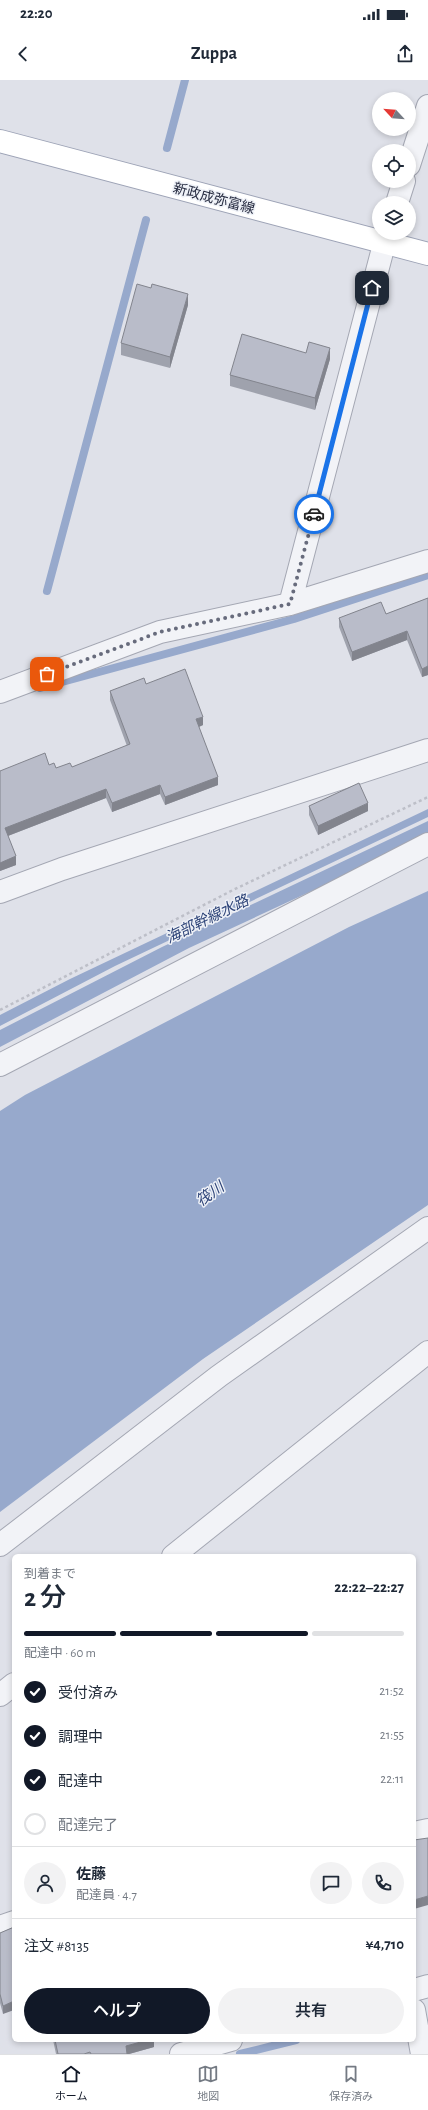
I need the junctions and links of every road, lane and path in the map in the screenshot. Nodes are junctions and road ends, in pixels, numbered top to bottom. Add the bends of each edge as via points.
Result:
1 (428, 106) edge
2 (0, 141) edge
3 (416, 144) edge
4 (372, 235) edge
5 (384, 240) edge
6 (390, 240) edge
7 (428, 254) edge
8 (428, 561) edge
9 (290, 604) junction
10 (0, 692) edge
11 (428, 750) edge
12 (428, 797) edge
13 (428, 844) edge
14 (0, 892) edge
15 (0, 1010) edge
16 (0, 1065) edge
17 (428, 1228) edge
18 (428, 1352) edge
19 (0, 1545) edge
20 (176, 1554) edge
21 (12, 1686) edge
22 (0, 1695) edge
23 (428, 1830) edge
24 (416, 1833) edge
25 (12, 1923) edge
26 (0, 1927) edge
27 (428, 1986) edge
28 (416, 1989) edge
29 (416, 2021) edge
30 (224, 2042) edge
31 (181, 2054) edge
32 (422, 2054) edge

1 - 3 street
2 - 4 main road, 新政成弥富線
5 - 9 street
6 - 7 main road, 新政成弥富線
8 - 9 street
9 - 10 street via 160,632
11 - 14 street via 62,869
12 - 15 path via 233,890
13 - 16 street
17 - 19 street via 219,1376
18 - 20 street
21 - 22 street
23 - 24 street
25 - 26 street
27 - 28 street
29 - 32 street
30 - 31 street

